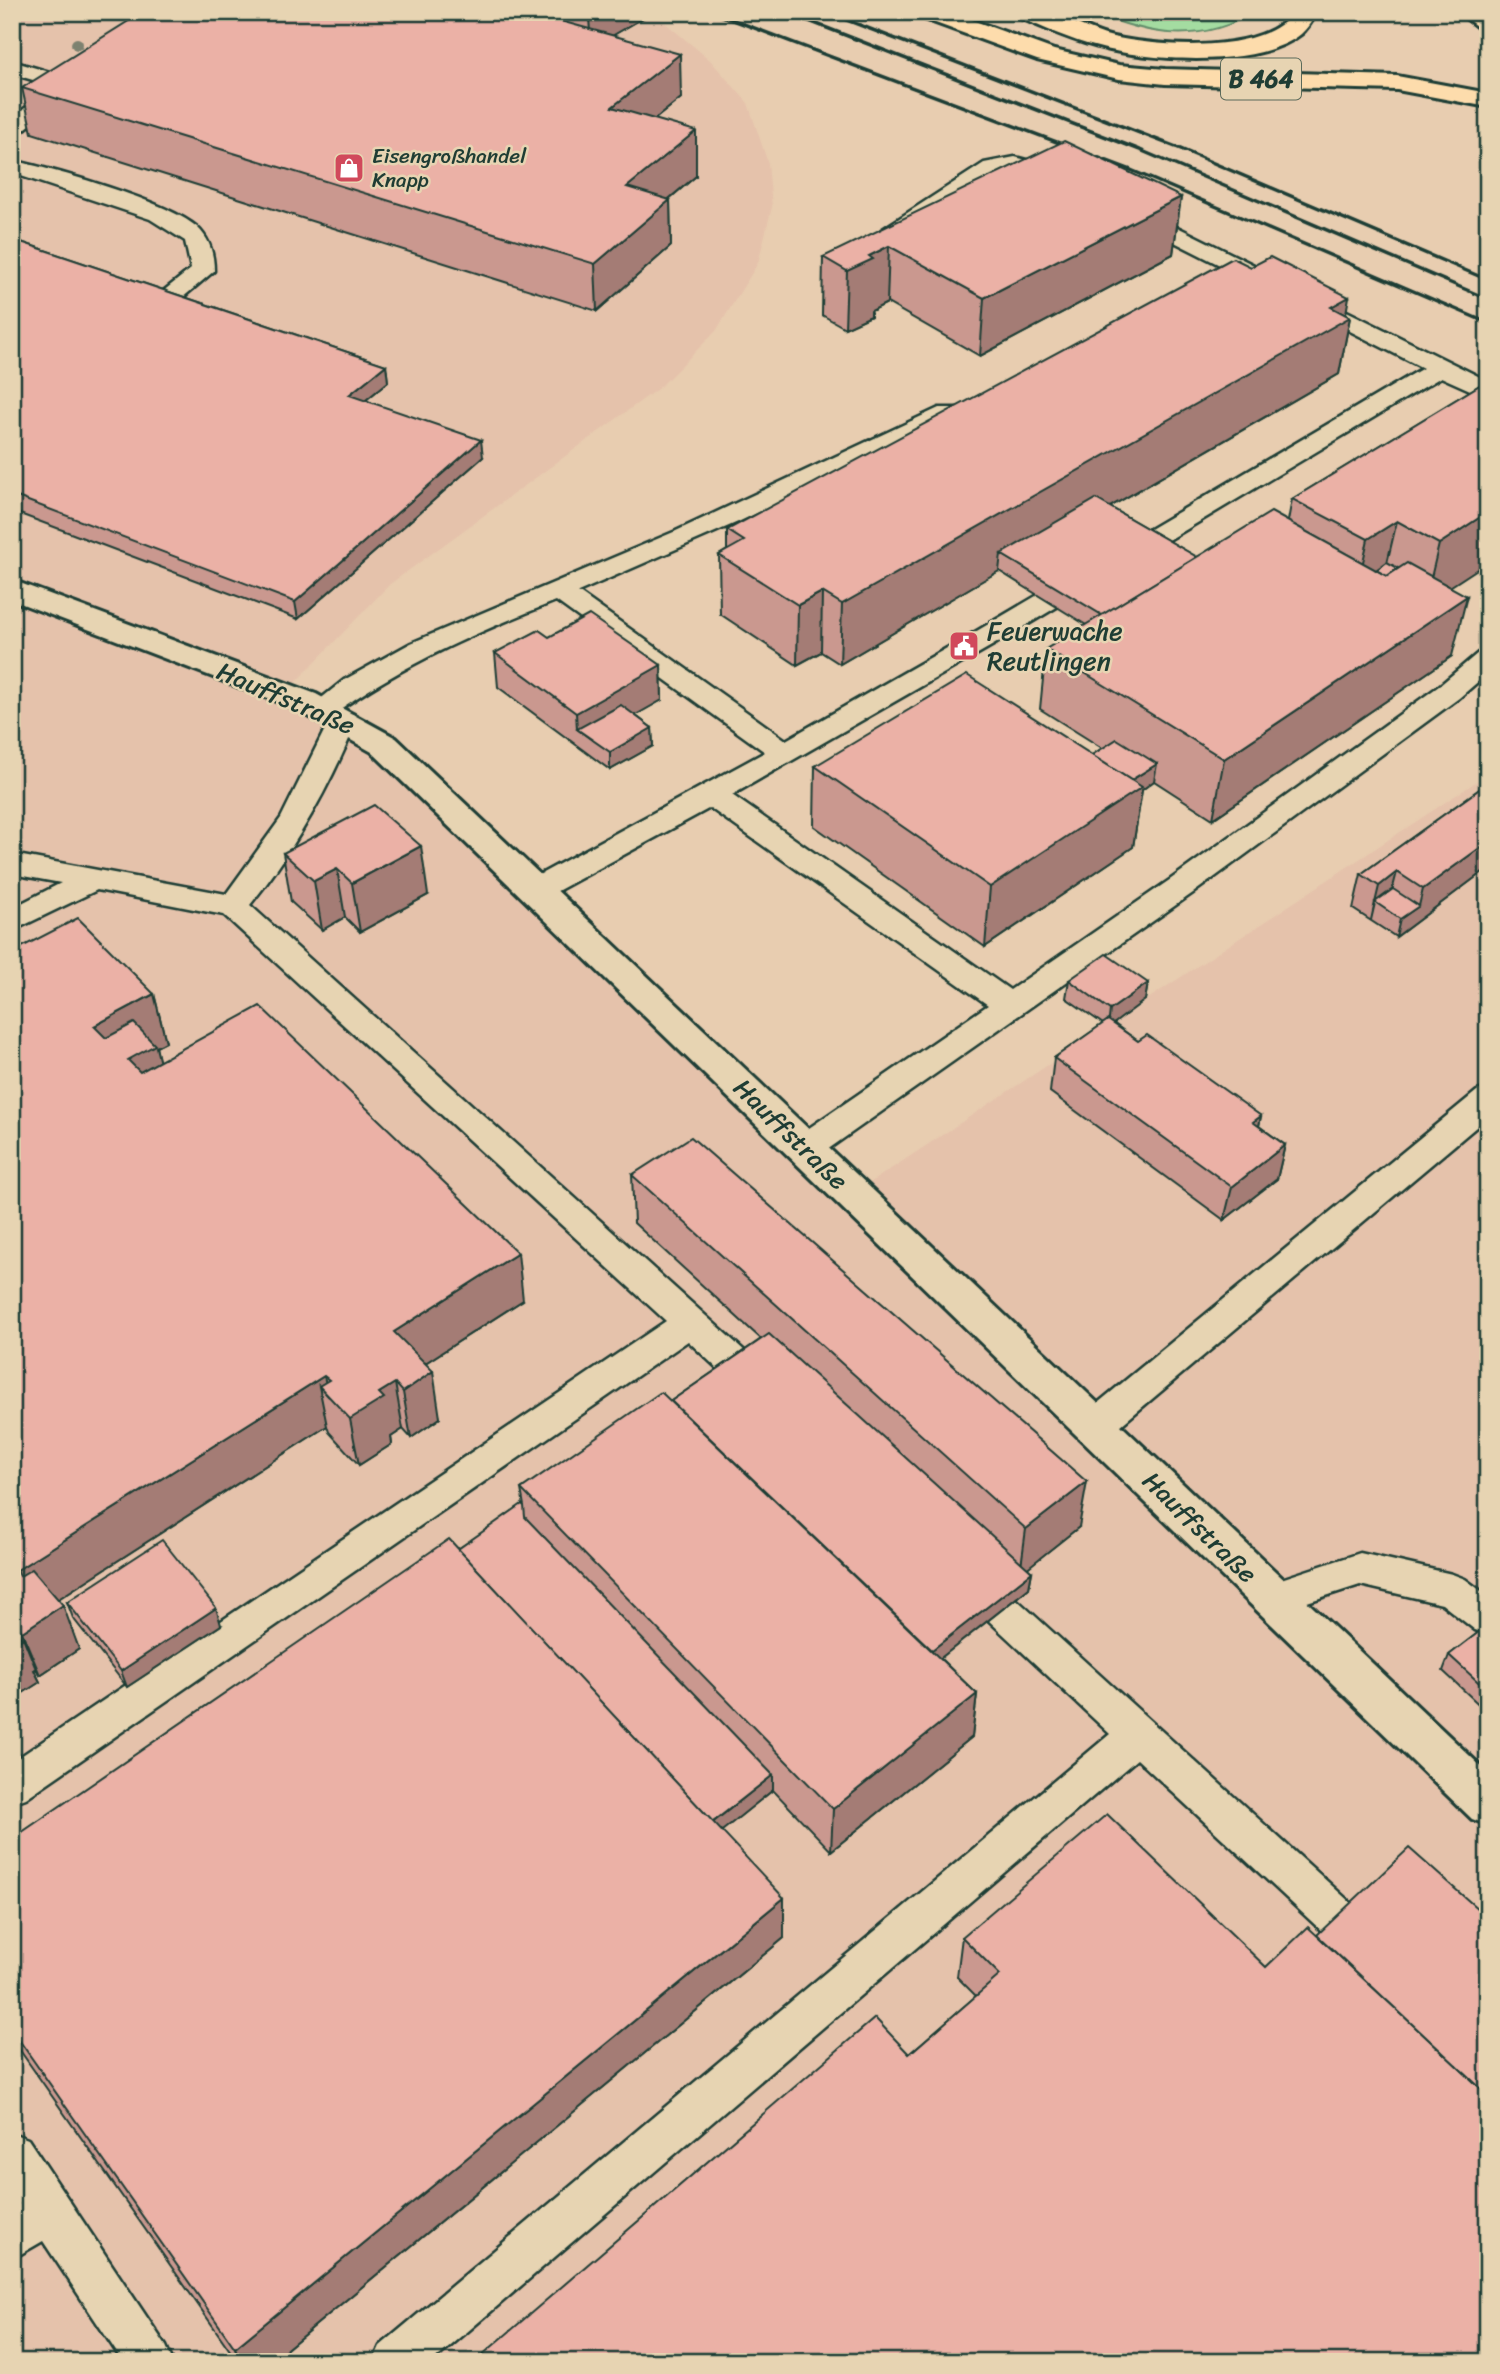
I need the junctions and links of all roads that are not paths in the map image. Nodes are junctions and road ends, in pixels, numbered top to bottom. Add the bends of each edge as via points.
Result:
1 (926, 12) edge
2 (1026, 12) edge
3 (1306, 12) edge
4 (1469, 12) edge
5 (1488, 24) edge
6 (12, 67) edge
7 (93, 69) edge
8 (70, 84) junction
9 (1488, 100) edge
10 (12, 128) edge
11 (12, 166) edge
12 (1082, 187) edge
13 (1119, 205) edge
14 (871, 243) edge
15 (1241, 265) junction
16 (1218, 277) edge
17 (160, 305) edge
18 (1441, 367) junction
19 (1488, 391) edge
20 (965, 405) edge
21 (12, 589) edge
22 (558, 590) junction
23 (1488, 659) edge
24 (332, 715) junction
25 (784, 752) junction
26 (710, 794) junction
27 (12, 864) edge
28 (94, 879) junction
29 (537, 889) junction
30 (233, 906) junction
31 (12, 921) edge
32 (1011, 1006) junction
33 (1488, 1099) edge
34 (805, 1148) junction
35 (690, 1322) junction
36 (792, 1415) edge
37 (1094, 1426) junction
38 (944, 1556) edge
39 (1273, 1597) junction
40 (1488, 1618) edge
41 (1138, 1734) junction
42 (12, 1785) edge
43 (1488, 1804) edge
44 (1398, 1972) edge
45 (12, 2155) edge
46 (49, 2209) junction
47 (12, 2237) edge
48 (150, 2362) edge
49 (396, 2362) edge

1 - 9 main road, B 464 via 1083,65 1118,72 1399,81
2 - 3 main road via 1117,45 1175,52 1228,50 1272,40 1303,21
4 - 5 main road
6 - 8 lane
7 - 8 lane
8 - 10 lane
11 - 17 lane via 163,216 188,230 203,250 202,271
12 - 14 lane via 1031,166 992,168
13 - 15 lane
15 - 16 lane
15 - 18 lane
18 - 19 lane
18 - 25 lane
20 - 22 lane via 679,540
21 - 24 street, Hauffstraße
22 - 24 lane via 430,642 363,680
22 - 25 lane
23 - 32 lane via 1405,725
24 - 29 street, Hauffstraße via 384,745
24 - 30 lane via 324,769 298,818
25 - 26 lane
26 - 29 lane
26 - 32 lane
27 - 28 lane
28 - 30 lane
28 - 31 lane
29 - 34 street, Hauffstraße
30 - 35 lane
32 - 34 lane
33 - 37 lane
34 - 37 street, Hauffstraße
35 - 36 lane
35 - 42 lane
37 - 39 street, Hauffstraße
38 - 41 lane
39 - 40 lane via 1360,1569 1452,1590
39 - 43 street, Hauffstraße
41 - 44 lane
41 - 49 lane
45 - 46 lane
46 - 47 lane
46 - 48 lane

